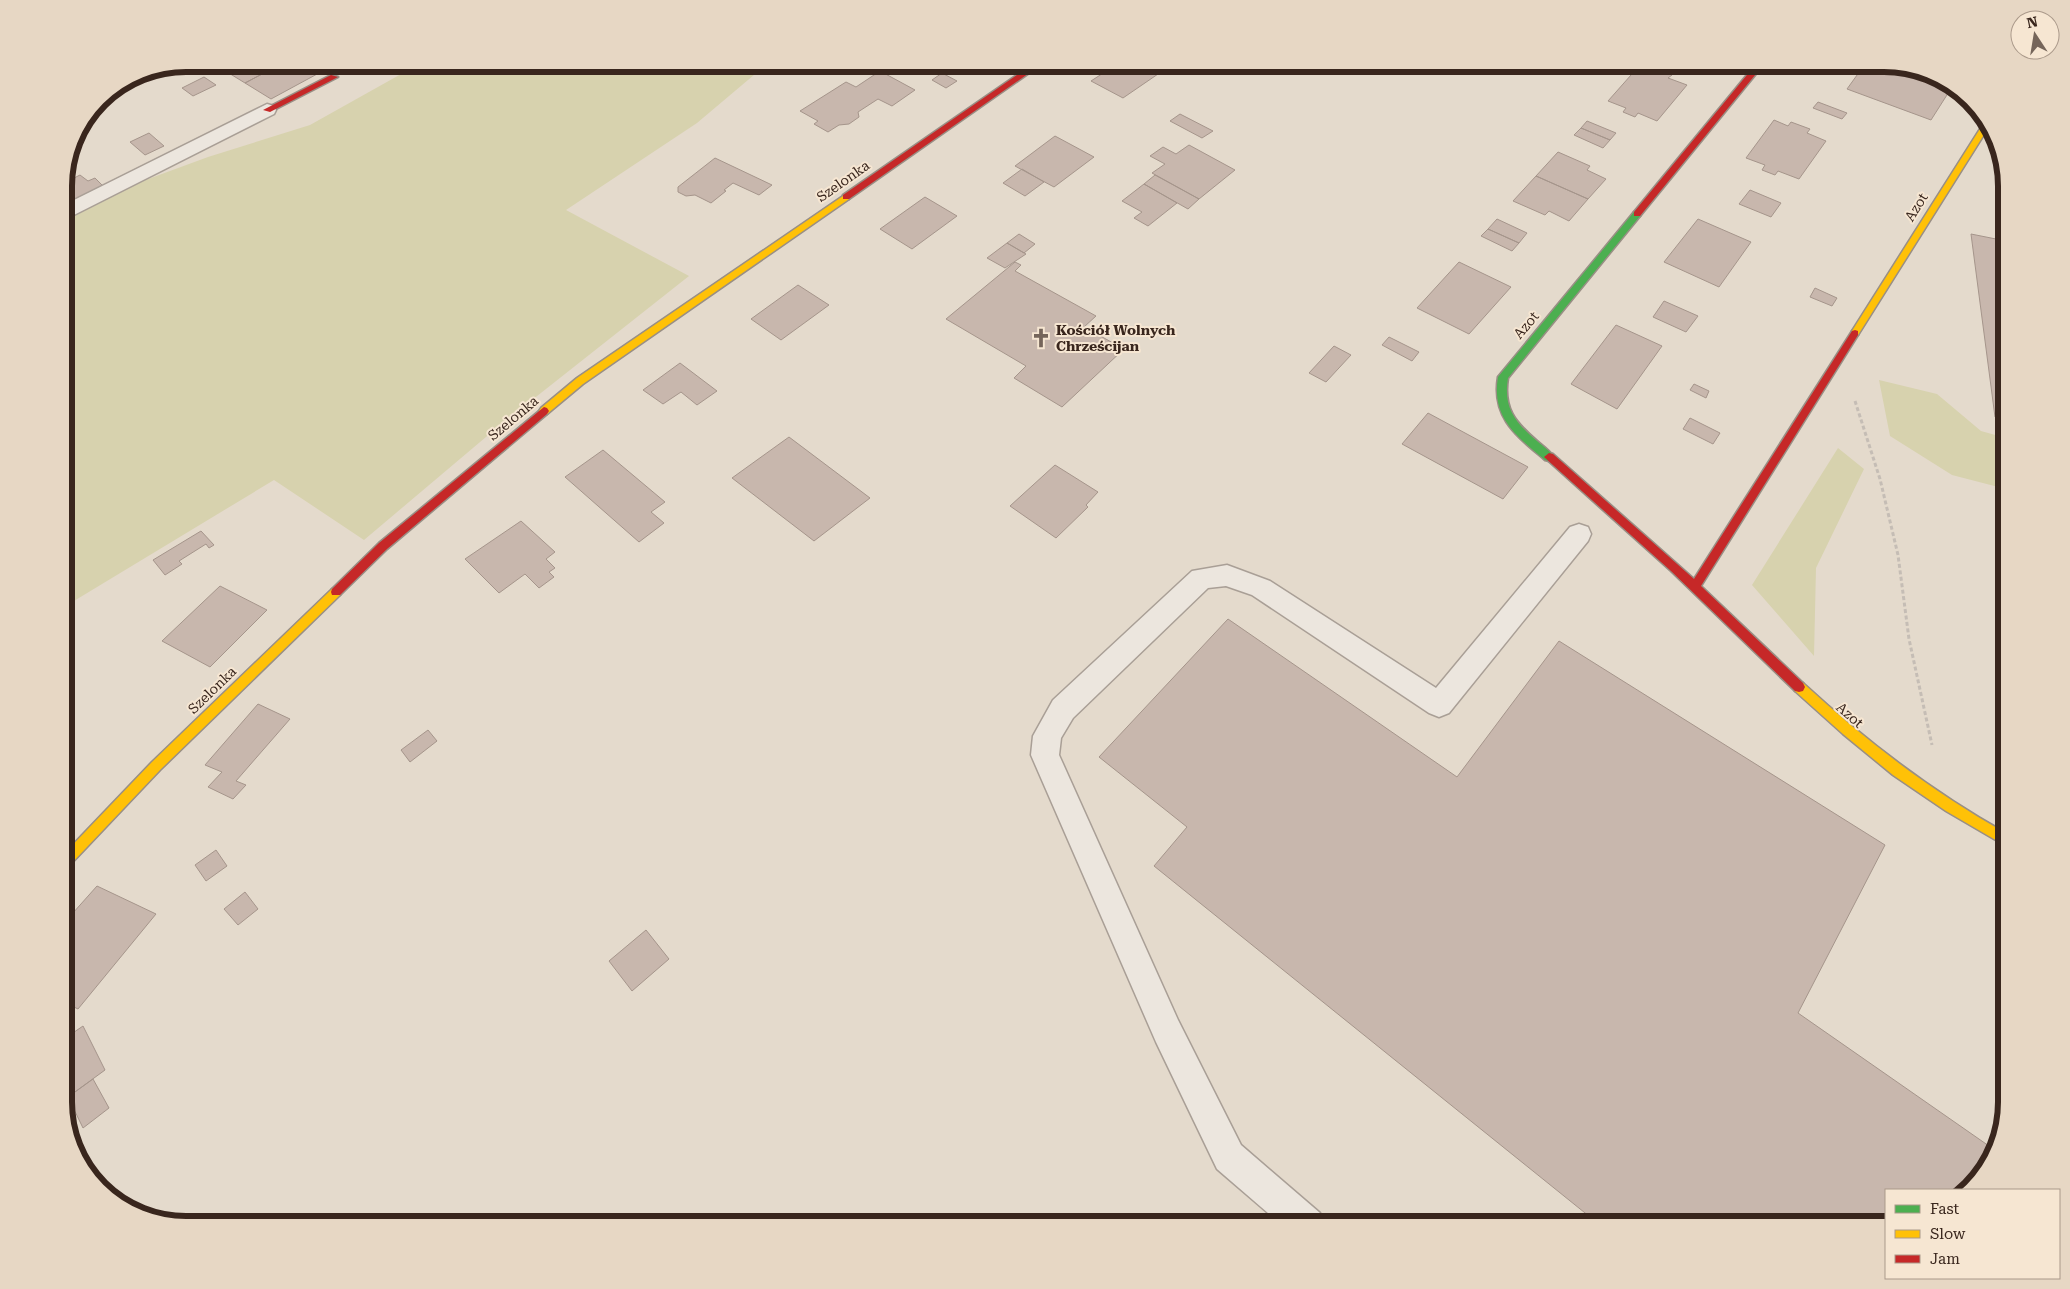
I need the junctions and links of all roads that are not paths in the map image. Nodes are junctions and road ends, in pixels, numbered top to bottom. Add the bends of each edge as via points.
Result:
1 (1026, 72) edge
2 (1753, 72) edge
3 (334, 77) dead end
4 (267, 110) joint
5 (1982, 130) edge
6 (73, 208) edge
7 (1579, 534) dead end
8 (1695, 587) junction
9 (1998, 836) edge
10 (73, 854) edge
11 (1298, 1216) edge

1 - 10 street, Szelonka via 580,381 383,546 156,766
2 - 8 street, Azot via 1503,377 1499,388 1504,414 1514,426
3 - 4 street
4 - 6 lane
5 - 8 street, Azot
7 - 11 lane via 1439,705 1261,588 1218,576 1201,578 1063,709 1047,736 1045,755 1167,1031 1229,1157
8 - 9 street, Azot via 1834,722 1907,781

